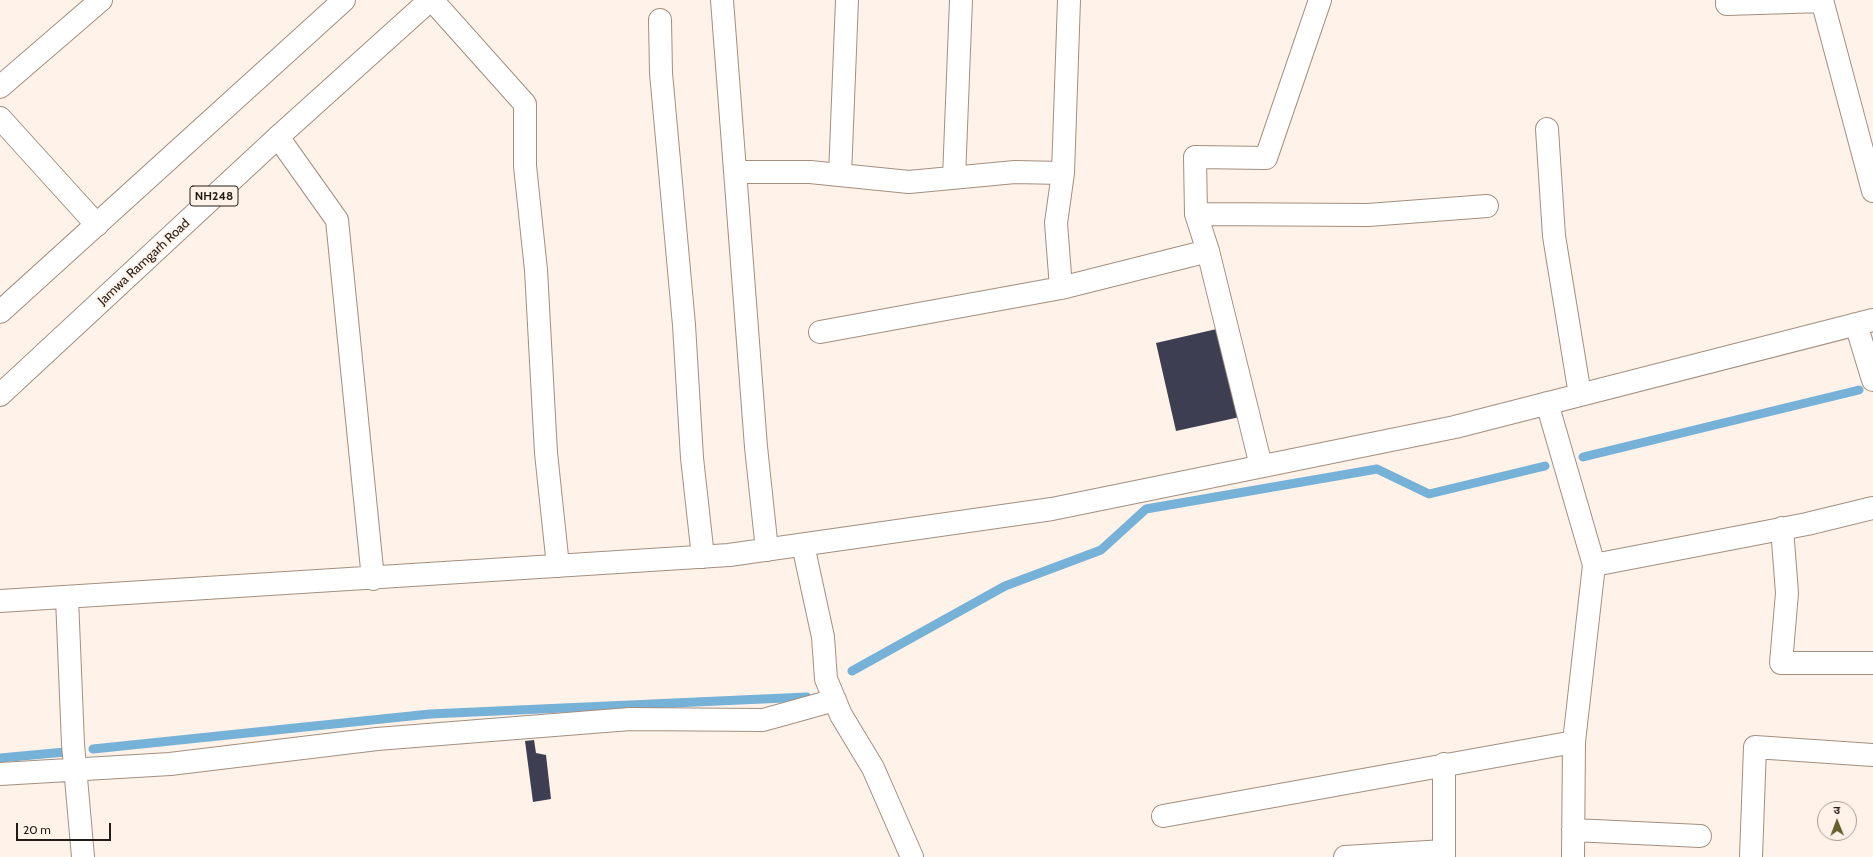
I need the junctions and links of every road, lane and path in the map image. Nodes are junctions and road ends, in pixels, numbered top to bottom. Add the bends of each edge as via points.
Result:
1 (101, 0) edge
2 (344, 0) edge
3 (431, 0) edge
4 (722, 0) edge
5 (847, 0) edge
6 (961, 0) edge
7 (1069, 0) edge
8 (1320, 0) edge
9 (1727, 0) edge
10 (1822, 1) edge
11 (660, 20) dead end
12 (0, 87) edge
13 (0, 118) edge
14 (1547, 129) dead end
15 (278, 138) junction
16 (736, 172) junction
17 (1063, 173) junction
18 (840, 175) junction
19 (954, 178) junction
20 (1873, 191) edge
21 (1487, 206) dead end
22 (1196, 214) junction
23 (97, 225) junction
24 (1208, 251) junction
25 (1061, 288) junction
26 (0, 312) edge
27 (1864, 322) edge
28 (820, 332) dead end
29 (1873, 380) edge
30 (1580, 394) junction
31 (0, 395) edge
32 (1547, 404) junction
33 (1261, 466) junction
34 (1873, 508) edge
35 (1782, 528) junction
36 (803, 545) junction
37 (767, 550) junction
38 (703, 557) junction
39 (1594, 565) junction
40 (558, 566) junction
41 (374, 579) junction
42 (67, 598) junction
43 (0, 601) edge
44 (1873, 663) edge
45 (835, 700) junction
46 (1574, 742) junction
47 (1873, 756) edge
48 (1444, 764) junction
49 (76, 768) junction
50 (0, 774) edge
51 (1163, 816) dead end
52 (1573, 830) junction
53 (1700, 836) dead end
54 (1444, 854) edge
55 (83, 857) edge
56 (912, 857) edge
57 (1345, 857) edge
58 (1573, 857) edge
59 (1751, 857) edge

1 - 12 main road
2 - 23 main road
3 - 15 main road, Jamwa Ramgarh Road / NH248
3 - 40 main road via 525,104 525,166 536,270 546,453
4 - 16 main road
5 - 18 main road
6 - 19 main road
7 - 17 main road
8 - 22 main road via 1266,158 1195,157
9 - 10 main road via 1727,4
10 - 20 main road
11 - 38 main road via 661,74 684,325 692,458
13 - 23 main road
14 - 30 main road via 1554,236
15 - 31 main road, Jamwa Ramgarh Road / NH248
15 - 41 main road via 337,220
16 - 18 main road via 810,172
16 - 37 main road via 756,447
17 - 19 main road via 1015,172
17 - 25 main road via 1056,223
18 - 19 main road via 909,182
21 - 22 main road via 1368,215
22 - 24 main road
23 - 26 main road
24 - 25 main road
24 - 33 main road
25 - 28 main road
27 - 29 main road
27 - 30 main road
30 - 32 main road
32 - 33 main road via 1455,427
32 - 39 main road
33 - 36 main road via 1052,509
34 - 35 main road
35 - 39 main road
35 - 44 main road via 1787,593 1781,663
36 - 37 main road
36 - 45 main road via 823,637 826,679
37 - 38 main road
38 - 40 main road
39 - 46 main road
40 - 41 main road
41 - 42 main road
42 - 43 main road
42 - 49 main road
45 - 49 main road via 763,720 630,719 377,739 170,764
45 - 56 main road via 841,715 873,768
46 - 48 main road
46 - 52 main road
47 - 59 main road via 1755,747
48 - 51 main road
48 - 54 main road
49 - 50 main road
49 - 55 main road
52 - 53 main road
52 - 58 main road
54 - 57 main road

